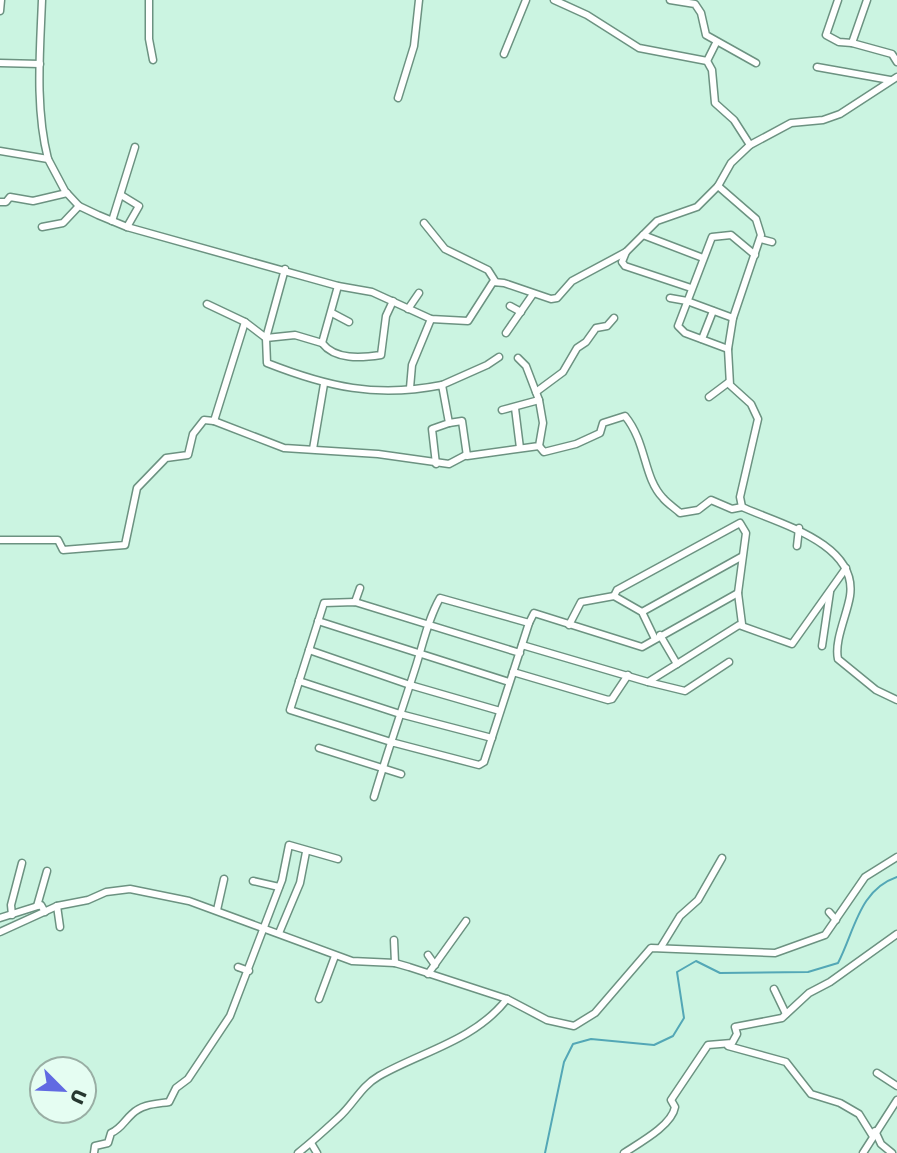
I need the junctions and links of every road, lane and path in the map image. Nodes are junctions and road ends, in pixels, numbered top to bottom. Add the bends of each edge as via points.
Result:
1 (1, 0) edge
2 (42, 0) edge
3 (149, 0) edge
4 (419, 0) edge
5 (526, 0) edge
6 (554, 0) edge
7 (670, 0) edge
8 (838, 0) edge
9 (867, 0) edge
10 (0, 7) edge
11 (716, 43) junction
12 (852, 43) junction
13 (503, 54) dead end
14 (153, 60) dead end
15 (707, 61) junction
16 (897, 62) edge
17 (0, 63) edge
18 (757, 63) dead end
19 (40, 64) junction
20 (817, 67) dead end
21 (894, 79) edge
22 (398, 98) dead end
23 (750, 145) junction
24 (135, 147) dead end
25 (0, 151) edge
26 (48, 159) junction
27 (718, 186) junction
28 (66, 193) junction
29 (121, 195) junction
30 (0, 202) edge
31 (79, 206) junction
32 (112, 221) junction
33 (424, 223) dead end
34 (41, 227) dead end
35 (127, 228) junction
36 (643, 234) junction
37 (761, 239) junction
38 (772, 242) dead end
39 (626, 252) junction
40 (755, 255) junction
41 (703, 258) junction
42 (285, 269) junction
43 (495, 281) junction
44 (338, 286) junction
45 (691, 288) junction
46 (419, 293) dead end
47 (533, 294) junction
48 (670, 298) dead end
49 (393, 301) junction
50 (687, 301) junction
51 (207, 304) dead end
52 (510, 306) dead end
53 (408, 309) junction
54 (713, 311) junction
55 (521, 312) junction
56 (332, 313) junction
57 (614, 318) dead end
58 (733, 318) junction
59 (431, 319) junction
60 (245, 322) junction
61 (349, 322) dead end
62 (506, 333) dead end
63 (267, 338) junction
64 (702, 339) junction
65 (322, 342) junction
66 (727, 349) junction
67 (499, 357) dead end
68 (518, 358) dead end
69 (729, 382) junction
70 (324, 384) junction
71 (442, 385) junction
72 (410, 388) junction
73 (536, 392) junction
74 (709, 397) dead end
75 (539, 400) junction
76 (516, 408) junction
77 (502, 410) dead end
78 (214, 421) junction
79 (449, 423) junction
80 (539, 446) junction
81 (520, 448) junction
82 (313, 449) junction
83 (466, 454) junction
84 (436, 464) junction
85 (740, 507) junction
86 (800, 528) junction
87 (0, 540) edge
88 (797, 546) dead end
89 (741, 557) junction
90 (846, 568) junction
91 (360, 588) dead end
92 (830, 590) junction
93 (738, 593) junction
94 (614, 596) junction
95 (355, 602) junction
96 (642, 612) junction
97 (318, 621) junction
98 (529, 623) junction
99 (742, 624) junction
100 (429, 625) junction
101 (569, 625) junction
102 (658, 637) junction
103 (522, 645) junction
104 (822, 646) dead end
105 (309, 650) junction
106 (420, 652) junction
107 (520, 653) junction
108 (729, 662) dead end
109 (677, 664) junction
110 (513, 672) junction
111 (628, 675) junction
112 (299, 681) junction
113 (509, 681) junction
114 (648, 682) junction
115 (410, 685) junction
116 (897, 700) edge
117 (500, 711) junction
118 (400, 714) junction
119 (492, 737) junction
120 (391, 742) junction
121 (319, 748) dead end
122 (383, 769) junction
123 (401, 774) dead end
124 (374, 797) dead end
125 (306, 852) dead end
126 (897, 857) edge
127 (722, 858) dead end
128 (338, 859) dead end
129 (22, 863) dead end
130 (47, 870) dead end
131 (223, 879) dead end
132 (253, 881) dead end
133 (279, 887) junction
134 (37, 906) junction
135 (57, 906) junction
136 (217, 910) junction
137 (45, 912) junction
138 (829, 912) dead end
139 (12, 915) junction
140 (0, 918) edge
141 (836, 920) junction
142 (466, 921) dead end
143 (60, 927) dead end
144 (263, 927) junction
145 (0, 933) edge
146 (279, 933) junction
147 (897, 934) edge
148 (394, 940) dead end
149 (661, 947) junction
150 (428, 955) dead end
151 (335, 956) junction
152 (395, 962) junction
153 (435, 965) junction
154 (237, 967) dead end
155 (249, 971) junction
156 (428, 974) junction
157 (774, 989) dead end
158 (320, 999) dead end
159 (507, 999) junction
160 (786, 1014) junction
161 (726, 1045) junction
162 (877, 1073) dead end
163 (897, 1086) edge
164 (897, 1100) edge
165 (874, 1133) junction
166 (311, 1143) junction
167 (94, 1153) edge
168 (298, 1153) edge
169 (317, 1153) edge
170 (624, 1153) edge
171 (863, 1153) edge
172 (892, 1153) edge

1 - 10 street
2 - 19 street
3 - 14 street
4 - 22 street via 414,46
5 - 13 street
6 - 15 street via 639,48
7 - 11 street via 695,4 704,33
8 - 12 street via 826,35
9 - 12 street
11 - 15 street
11 - 18 street
12 - 16 street via 892,54
15 - 23 street via 715,103
17 - 19 street
19 - 26 street
20 - 21 street
21 - 23 street via 840,114 791,122
23 - 27 street via 731,163
24 - 29 street
25 - 26 street
26 - 28 street
27 - 36 street via 698,207 661,218
27 - 37 street via 756,219
28 - 30 street via 33,201 10,197
28 - 31 street
29 - 32 street
29 - 35 street via 139,206
31 - 32 street
31 - 34 street via 63,223
32 - 35 street
33 - 43 street via 446,248 488,270
35 - 42 street
36 - 39 street
36 - 41 street
37 - 38 street
37 - 40 street
39 - 45 street via 625,266
39 - 47 street via 572,281 556,298
40 - 41 street via 733,236 715,235
40 - 58 street
41 - 45 street
42 - 44 street
42 - 63 street
43 - 47 street via 519,285
43 - 59 street via 470,320
44 - 49 street
44 - 56 street
45 - 50 street
46 - 53 street
47 - 55 street
48 - 50 street
49 - 53 street
49 - 65 street via 386,316 381,355 346,356
50 - 54 street
50 - 64 street via 679,328
51 - 60 street
52 - 55 street
53 - 59 street
54 - 58 street
54 - 64 street
55 - 62 street
56 - 61 street
56 - 65 street
57 - 73 street via 607,326 596,328 563,372
58 - 66 street
59 - 72 street via 412,365
60 - 63 street
60 - 78 street
63 - 65 street via 295,335
63 - 70 street via 267,363
64 - 66 street
66 - 69 street
67 - 71 street
68 - 73 street
69 - 74 street
69 - 85 street via 756,411 758,424
70 - 72 street via 358,391
70 - 82 street
71 - 72 street
71 - 79 street
73 - 75 street
75 - 76 street
75 - 80 street via 543,423
76 - 77 street
76 - 81 street
78 - 82 street via 280,447
78 - 87 street via 204,420 193,434 188,455 166,458 137,488 125,545 63,550 58,540
79 - 83 street via 462,421
79 - 84 street via 432,429
80 - 81 street
80 - 85 street via 544,452 580,442 600,433 603,423 625,416 642,443 651,477 664,500 682,514 698,510 709,500 732,509
81 - 83 street
82 - 84 street via 378,453
83 - 84 street via 451,464
85 - 86 street
86 - 88 street
86 - 90 street
89 - 93 street
89 - 94 street via 746,533 740,523 644,572
89 - 96 street
90 - 92 street
90 - 116 street via 850,594 837,657 876,690
91 - 95 street
92 - 99 street via 793,643
92 - 104 street
93 - 99 street
93 - 102 street
94 - 96 street
94 - 101 street via 579,604
95 - 97 street via 324,603
95 - 100 street
96 - 102 street
97 - 105 street
97 - 106 street
98 - 100 street via 440,598
98 - 101 street via 534,613
98 - 103 street
99 - 109 street
100 - 106 street
100 - 107 street
101 - 102 street via 638,647
102 - 109 street
103 - 107 street
103 - 111 street
105 - 112 street
105 - 115 street
106 - 113 street
106 - 115 street
107 - 110 street
108 - 114 street via 685,691
109 - 114 street
110 - 111 street via 608,700
110 - 113 street
111 - 114 street
112 - 118 street
112 - 120 street via 290,710
113 - 117 street
115 - 117 street
115 - 118 street
117 - 119 street
118 - 119 street
118 - 120 street
119 - 120 street via 480,765
120 - 122 street
121 - 122 street
122 - 123 street
122 - 124 street
125 - 146 street via 300,883
126 - 141 street via 865,877
127 - 149 street via 698,900 671,926
128 - 133 street via 290,844
129 - 139 street
130 - 134 street
131 - 136 street
132 - 133 street
133 - 144 street
134 - 137 street via 43,906
134 - 139 street
135 - 136 street via 130,889
135 - 137 street
135 - 143 street
136 - 144 street
137 - 145 street
138 - 141 street
139 - 140 street
141 - 149 street via 825,935 782,952
142 - 153 street
144 - 146 street
144 - 155 street
146 - 151 street
147 - 160 street via 808,993
148 - 152 street
149 - 159 street via 647,950 581,1024 567,1026 547,1020
150 - 153 street
151 - 152 street
151 - 158 street
152 - 156 street
153 - 156 street
154 - 155 street
155 - 167 street via 225,1024 169,1102 154,1103 132,1114 111,1133 108,1143 95,1146
156 - 159 street
157 - 160 street
159 - 166 street via 470,1033 378,1077 357,1092 344,1112
160 - 161 street via 735,1027 735,1039
161 - 165 street via 786,1062 811,1094 859,1114
161 - 170 street via 708,1045 671,1100 675,1107 672,1118
162 - 163 street
164 - 165 street
165 - 171 street
165 - 172 street
166 - 168 street
166 - 169 street

